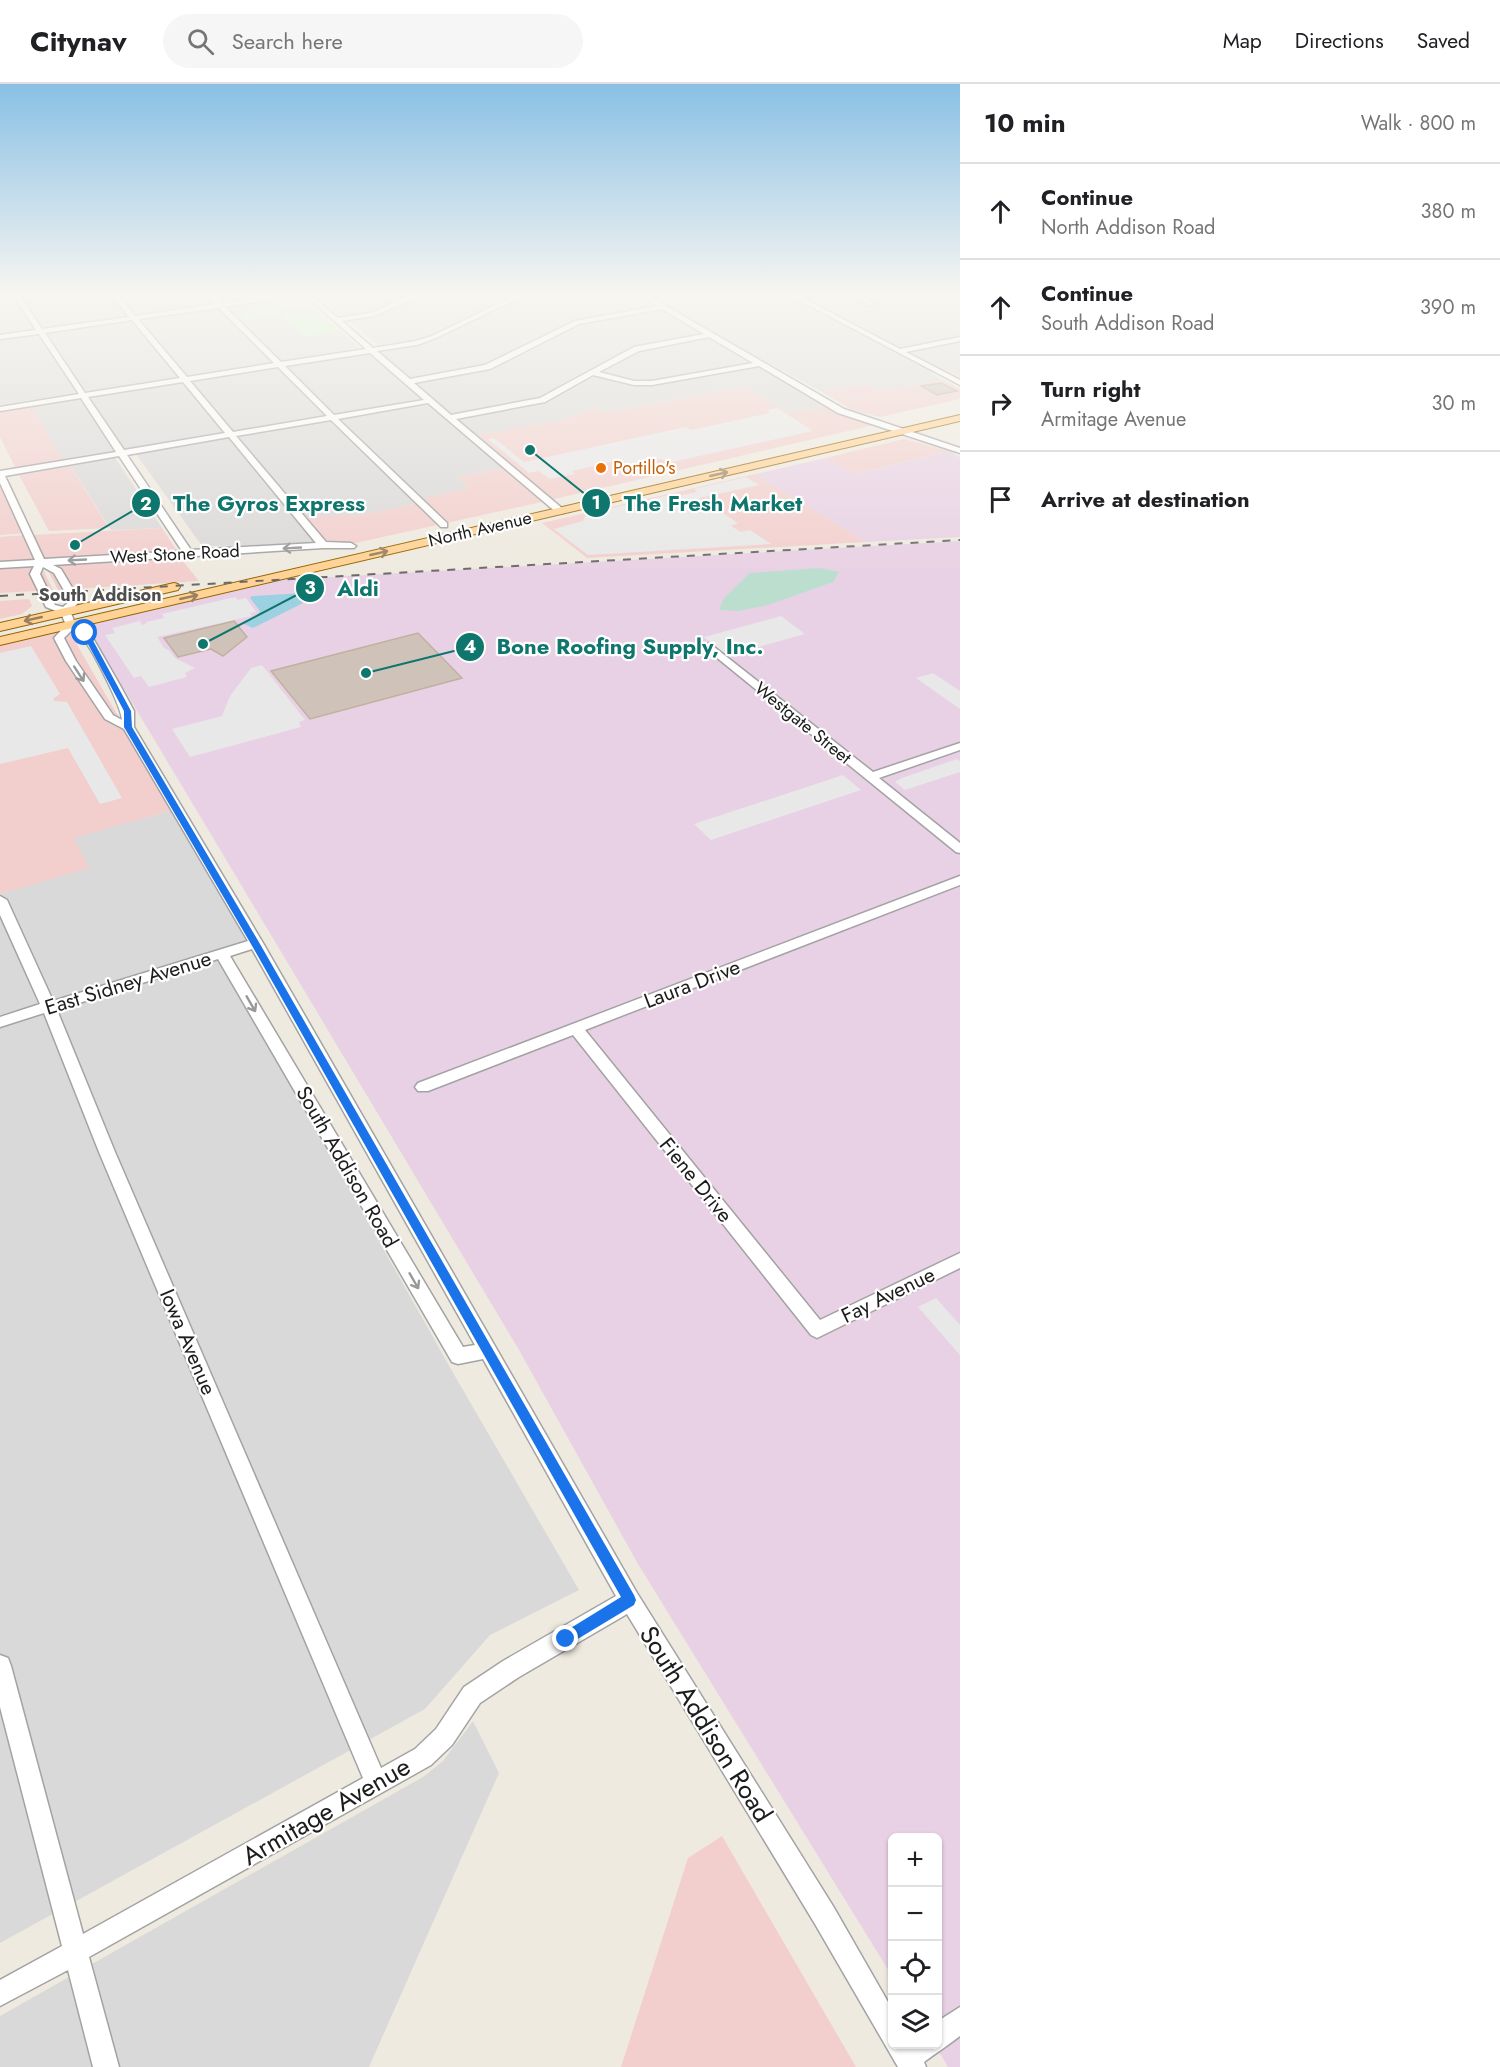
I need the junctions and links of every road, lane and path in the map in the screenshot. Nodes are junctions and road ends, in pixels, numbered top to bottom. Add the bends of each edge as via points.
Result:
1 (78, 389) edge
2 (130, 389) edge
3 (191, 389) edge
4 (303, 389) edge
5 (415, 389) edge
6 (564, 389) edge
7 (801, 389) edge
8 (83, 396) junction
9 (429, 401) junction
10 (960, 407) edge
11 (0, 409) edge
12 (332, 417) junction
13 (449, 418) junction
14 (960, 418) edge
15 (878, 425) junction
16 (900, 432) junction
17 (229, 435) junction
18 (835, 435) dead end
19 (816, 439) dead end
20 (960, 451) edge
21 (122, 453) junction
22 (0, 474) edge
23 (549, 501) junction
24 (560, 511) junction
25 (444, 525) junction
26 (396, 536) dead end
27 (323, 545) junction
28 (356, 545) joint
29 (188, 554) junction
30 (293, 560) dead end
31 (42, 562) junction
32 (0, 565) edge
33 (270, 565) dead end
34 (65, 611) junction
35 (71, 625) junction
36 (0, 627) edge
37 (0, 641) edge
38 (709, 646) dead end
39 (128, 727) junction
40 (960, 746) edge
41 (870, 778) junction
42 (960, 849) edge
43 (960, 880) edge
44 (0, 900) edge
45 (256, 944) junction
46 (222, 954) junction
47 (49, 1008) junction
48 (0, 1022) edge
49 (576, 1029) junction
50 (423, 1087) dead end
51 (960, 1260) edge
52 (817, 1330) joint
53 (486, 1352) junction
54 (630, 1600) junction
55 (0, 1665) edge
56 (377, 1784) junction
57 (75, 1952) junction
58 (0, 1994) edge
59 (960, 2020) edge
60 (888, 2026) edge
61 (942, 2034) edge
62 (106, 2067) edge

1 - 8 street
2 - 8 street
3 - 17 street
4 - 12 street
5 - 9 street
6 - 13 street via 542,400
7 - 15 street via 835,408
8 - 11 street
8 - 21 street
9 - 12 street
9 - 13 street
10 - 15 main road
12 - 17 street
12 - 25 street
13 - 23 street
14 - 16 main road, North Avenue
15 - 16 street
15 - 18 main road
16 - 20 street
24 -> 16 main road, North Avenue
17 - 21 street
17 - 27 street
19 - 23 main road, North Avenue
21 - 22 street
21 - 29 street
22 - 31 street
23 - 24 street
23 - 25 main road, North Avenue
35 -> 24 main road, North Avenue
25 - 26 main road, North Avenue
27 - 28 street, West Stone Road
27 -> 29 street, West Stone Road
28 - 30 main road
29 -> 31 street, West Stone Road
31 - 32 street, West Stone Road
31 - 34 street via 35,574 51,607
31 - 34 street via 58,571 75,602
33 - 34 main road
34 - 35 street
34 -> 36 main road
35 - 37 main road, North Avenue
35 - 39 street via 85,633 116,687 128,711
35 -> 39 street via 59,638 67,655 109,717
38 - 41 street, Westgate Street
39 - 45 street, South Addison Road
40 - 41 street
41 - 42 street, Westgate Street
43 - 49 street, Laura Drive
44 - 47 street, Iowa Avenue
45 - 46 street, East Sidney Avenue
45 - 53 street, South Addison Road
46 - 47 street, East Sidney Avenue
46 -> 53 street, South Addison Road via 458,1356
47 - 48 street, East Sidney Avenue
47 - 56 street, Iowa Avenue
49 - 50 street, Laura Drive
49 - 52 street, Fiene Drive
51 - 52 street, Fay Avenue
53 - 54 street, South Addison Road
54 - 56 street, Armitage Avenue via 472,1695 444,1737 423,1757
54 - 60 street, South Addison Road
55 - 57 street
56 - 57 street, Armitage Avenue
57 - 58 street, Armitage Avenue
57 - 62 street
59 - 61 street

